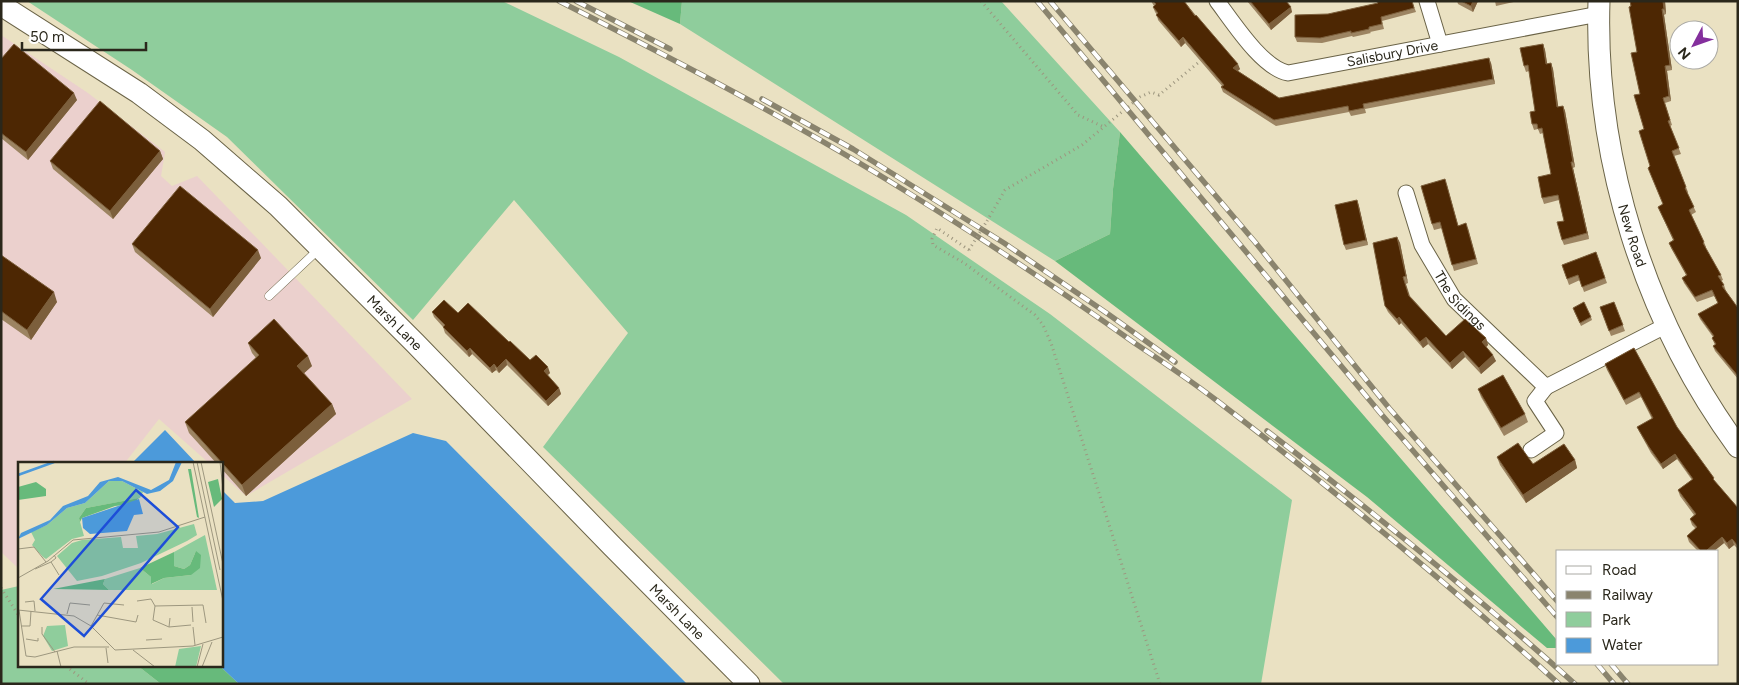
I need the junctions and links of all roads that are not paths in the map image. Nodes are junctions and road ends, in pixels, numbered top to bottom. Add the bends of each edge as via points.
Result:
1 (1217, 1) edge
2 (1427, 1) edge
3 (1, 6) edge
4 (1599, 8) edge
5 (1440, 44) junction
6 (1406, 193) dead end
7 (319, 249) junction
8 (269, 296) dead end
9 (1667, 325) junction
10 (1546, 387) junction
11 (1738, 447) edge
12 (1531, 450) dead end
13 (749, 684) edge

1 - 5 street, Salisbury Drive via 1265,60 1281,72
2 - 5 street
3 - 7 main road, Marsh Lane via 139,93 202,140 278,206
4 - 5 street, Salisbury Drive
4 - 9 main road, New Road via 1601,88 1618,185 1635,245
6 - 10 street, The Sidings via 1422,245 1454,298
7 - 8 lane
7 - 13 main road, Marsh Lane via 415,342
9 - 10 street
9 - 11 main road, New Road via 1692,376
10 - 12 street via 1535,401 1556,433

